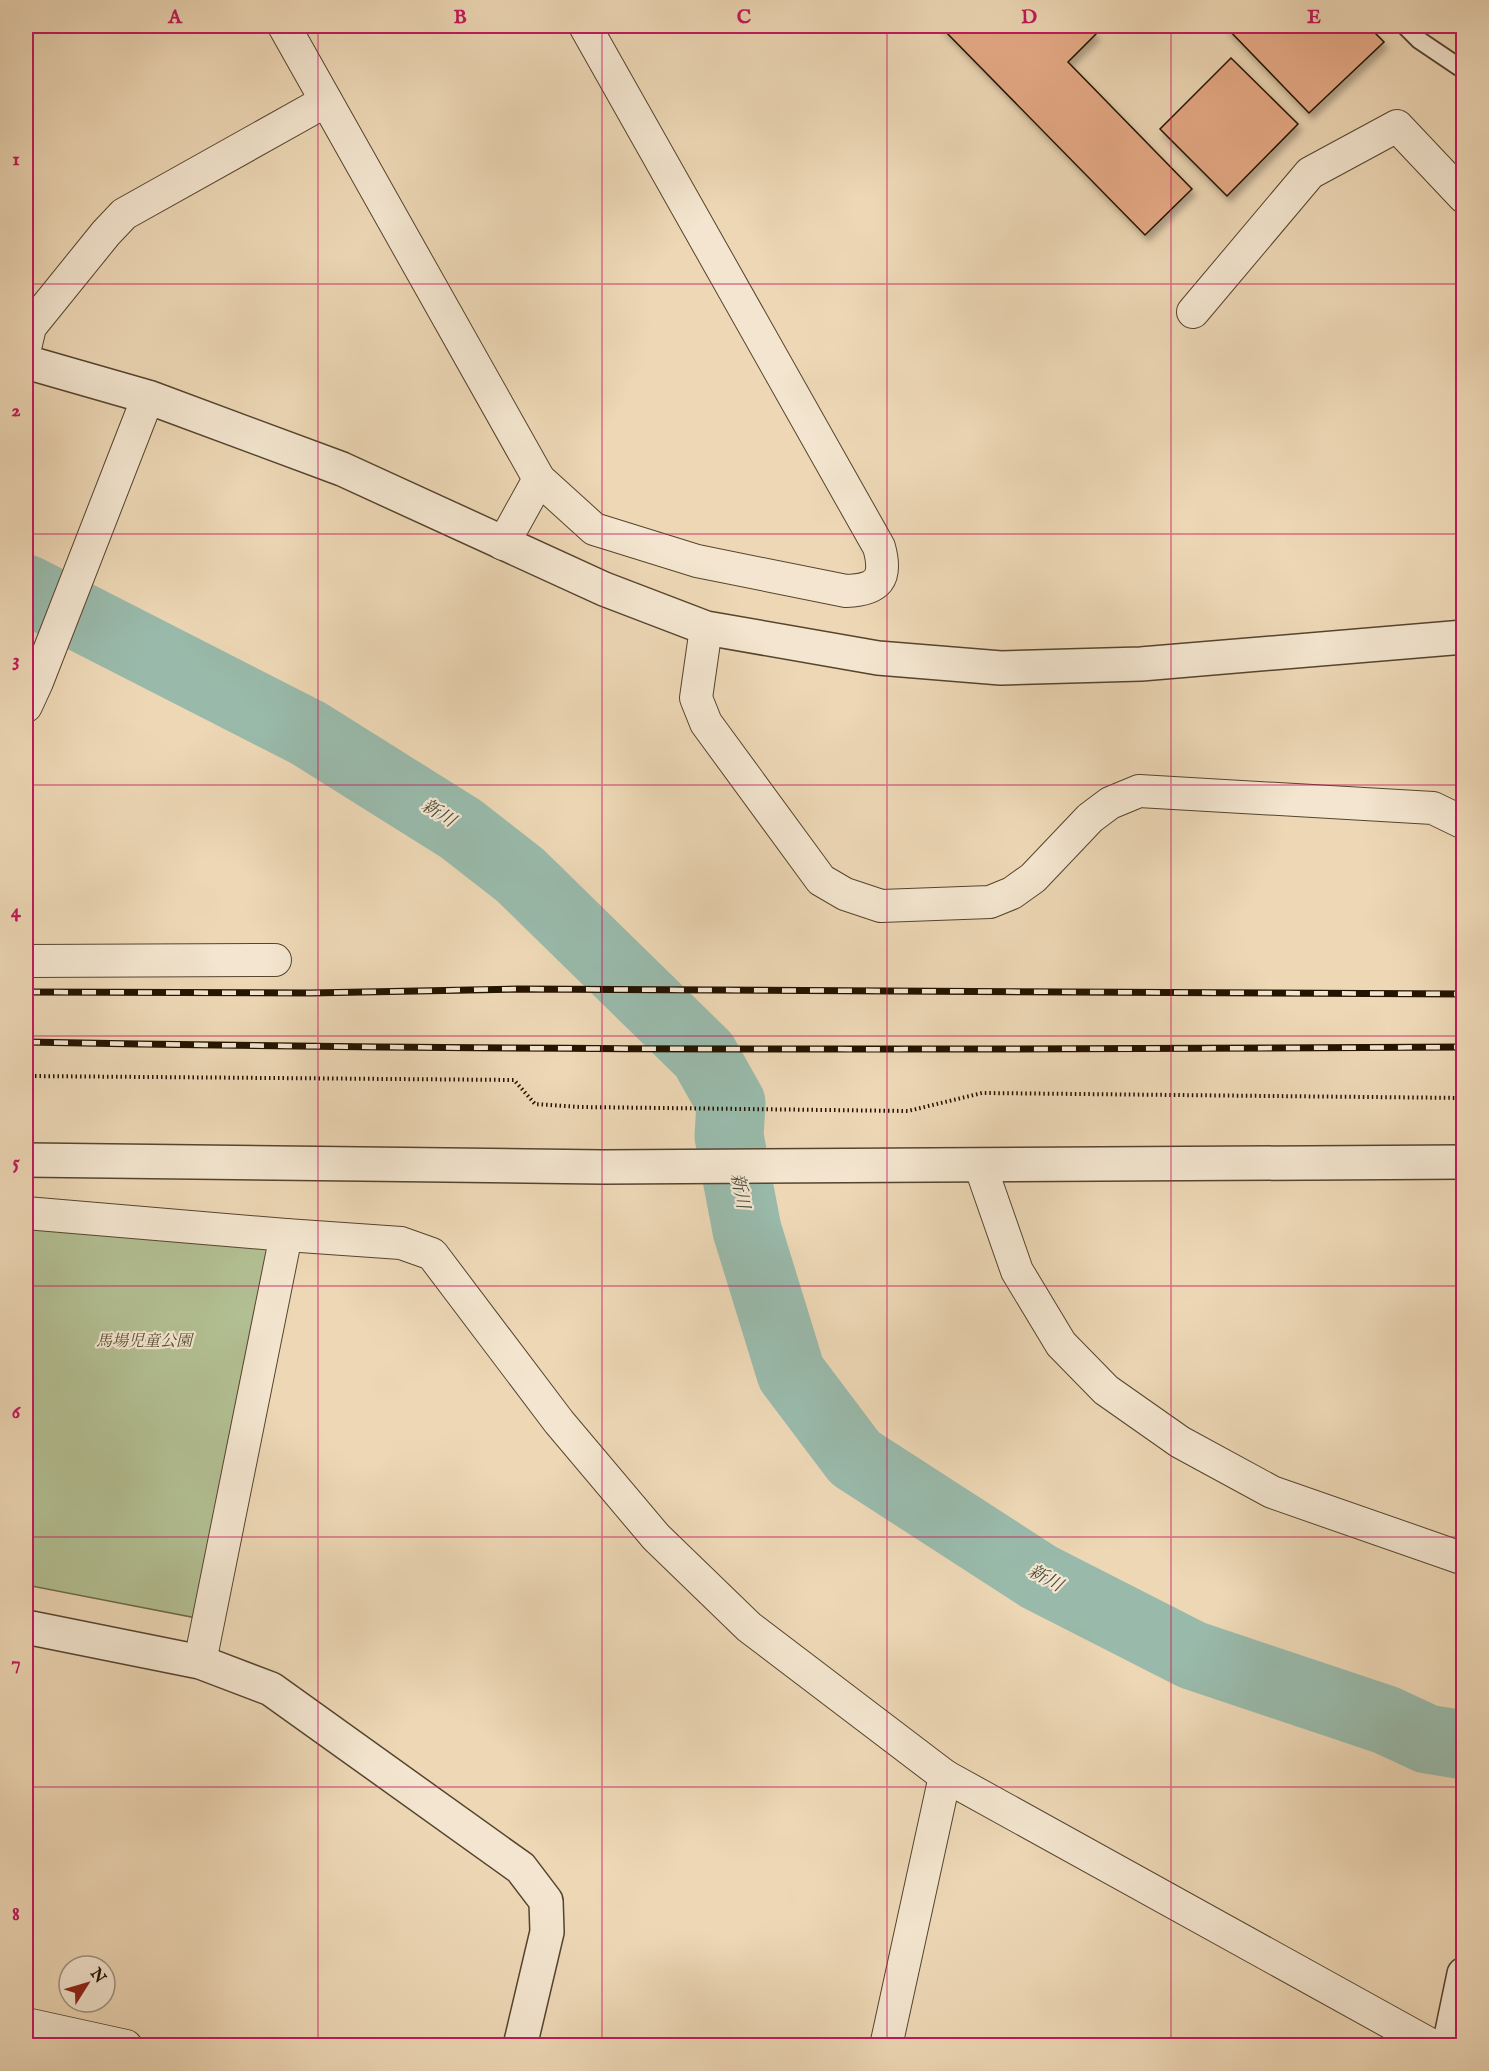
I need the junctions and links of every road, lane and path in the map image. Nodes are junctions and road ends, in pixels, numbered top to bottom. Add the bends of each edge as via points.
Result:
1 (284, 26) edge
2 (585, 26) edge
3 (1405, 26) edge
4 (1464, 66) edge
5 (326, 101) junction
6 (1464, 198) edge
7 (1193, 312) dead end
8 (26, 344) edge
9 (26, 362) edge
10 (143, 411) junction
11 (539, 479) junction
12 (503, 544) junction
13 (706, 628) junction
14 (1464, 637) edge
15 (31, 694) edge
16 (1464, 823) edge
17 (275, 960) dead end
18 (26, 961) edge
19 (26, 1076) edge
20 (1464, 1098) edge
21 (26, 1160) edge
22 (1464, 1162) edge
23 (980, 1165) junction
24 (26, 1213) edge
25 (286, 1234) junction
26 (1464, 1559) edge
27 (26, 1627) edge
28 (200, 1662) junction
29 (945, 1776) junction
30 (1464, 1974) edge
31 (26, 2024) edge
32 (126, 2046) edge
33 (520, 2046) edge
34 (886, 2046) edge
35 (1433, 2046) edge
36 (1449, 2046) edge

1 - 5 street
2 - 11 street via 879,547 884,565 877,582 864,591 846,591 697,561 594,529
3 - 4 lane via 1419,40 1459,67
5 - 8 street via 124,214 30,327
5 - 11 street
6 - 7 street via 1397,126 1310,173
9 - 10 street
10 - 12 street via 342,469
10 - 15 street
11 - 12 street
12 - 13 street
13 - 14 street via 878,658 1001,668 1141,664
13 - 16 street via 696,698 706,723 821,880 845,894 881,906 990,902 1012,893 1033,878 1090,818 1110,802 1139,791 1433,808
17 - 18 street
19 - 20 path via 514,1080 535,1104 580,1107 908,1111 982,1093
21 - 23 street via 603,1167
22 - 23 street
23 - 26 street via 1017,1271 1061,1344 1106,1390 1180,1442 1272,1492
24 - 25 street
25 - 28 street
25 - 29 street via 401,1243 432,1254 559,1422 656,1538 749,1627
27 - 28 street
28 - 33 street via 271,1689 521,1868 546,1901 547,1932
29 - 34 street
29 - 35 street
30 - 36 street
31 - 32 street

